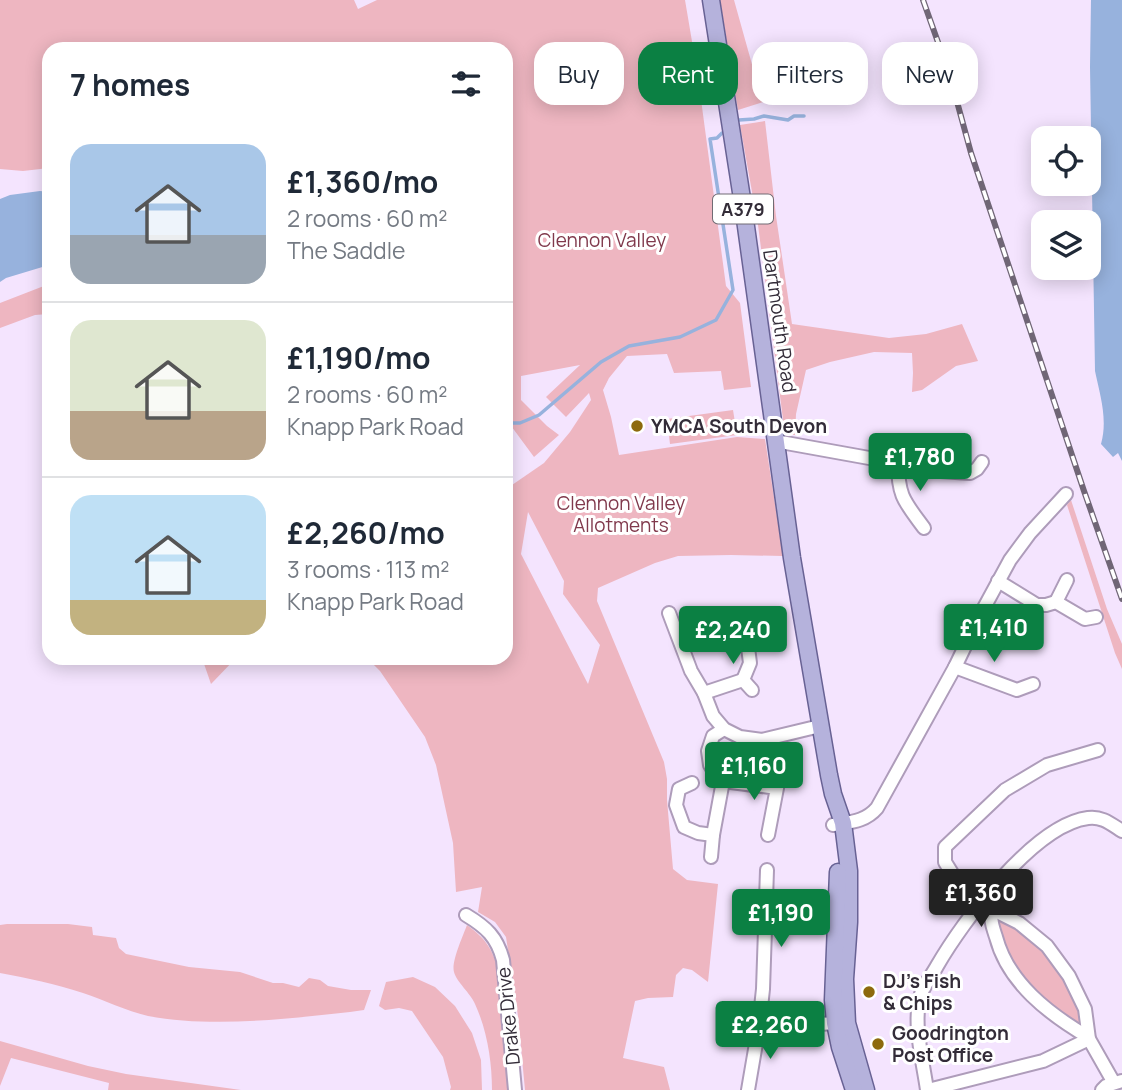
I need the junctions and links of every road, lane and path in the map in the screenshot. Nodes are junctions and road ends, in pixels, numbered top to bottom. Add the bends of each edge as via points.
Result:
1 (711, 0) edge
2 (775, 441) junction
3 (982, 462) dead end
4 (898, 463) junction
5 (1066, 494) dead end
6 (925, 528) dead end
7 (1067, 580) dead end
8 (998, 581) junction
9 (1056, 602) junction
10 (669, 613) dead end
11 (1096, 617) dead end
12 (746, 625) dead end
13 (747, 640) junction
14 (732, 643) dead end
15 (956, 667) junction
16 (1033, 684) dead end
17 (704, 693) junction
18 (820, 726) junction
19 (724, 729) junction
20 (1098, 750) dead end
21 (723, 781) junction
22 (692, 783) dead end
23 (838, 824) junction
24 (1122, 831) edge
25 (713, 835) junction
26 (768, 835) dead end
27 (711, 857) dead end
28 (767, 870) dead end
29 (979, 904) junction
30 (992, 910) junction
31 (466, 915) dead end
32 (841, 1023) junction
33 (759, 1026) junction
34 (1088, 1038) junction
35 (1118, 1082) edge
36 (515, 1090) edge
37 (748, 1090) edge
38 (854, 1090) edge
39 (866, 1090) edge
40 (928, 1090) edge
41 (1102, 1090) edge

1 - 2 main road, Dartmouth Road / A379
2 - 4 street
2 - 18 main road, Dartmouth Road / A379
3 - 4 street via 970,473
4 - 6 street via 901,495
5 - 8 street via 1030,533
7 - 9 street
8 - 9 street via 1037,605
8 - 15 street
9 - 11 street via 1085,619
10 - 17 street
12 - 13 street
13 - 14 street
13 - 17 street via 747,685
15 - 16 street via 1017,690
15 - 23 street via 877,808 866,818
17 - 19 street
18 - 19 street via 762,740
18 - 23 main road, Dartmouth Road / A379
19 - 21 street via 713,736 708,751 710,765
20 - 29 street via 1047,765 1005,790 944,847 944,862 967,896
21 - 25 street
21 - 26 street via 777,788
22 - 25 street via 679,789 676,805 684,827
23 - 32 main road, Dartmouth Road / A379 via 850,894
24 - 29 street via 1105,820 1077,821 1048,836 1017,862
25 - 27 street
28 - 33 street
29 - 30 street
29 - 40 street via 922,992 918,1024
30 - 34 street via 998,946 1011,972 1039,1004
30 - 34 street via 1019,923 1047,946 1069,975 1085,1009
31 - 36 street, Drake Drive via 484,926 500,947
32 - 33 street
32 - 38 main road, Dartmouth Road / A379 via 840,1047
32 - 39 main road, Dartmouth Road / A379
33 - 37 street
34 - 35 street
34 - 40 street via 1043,1061
35 - 41 street

